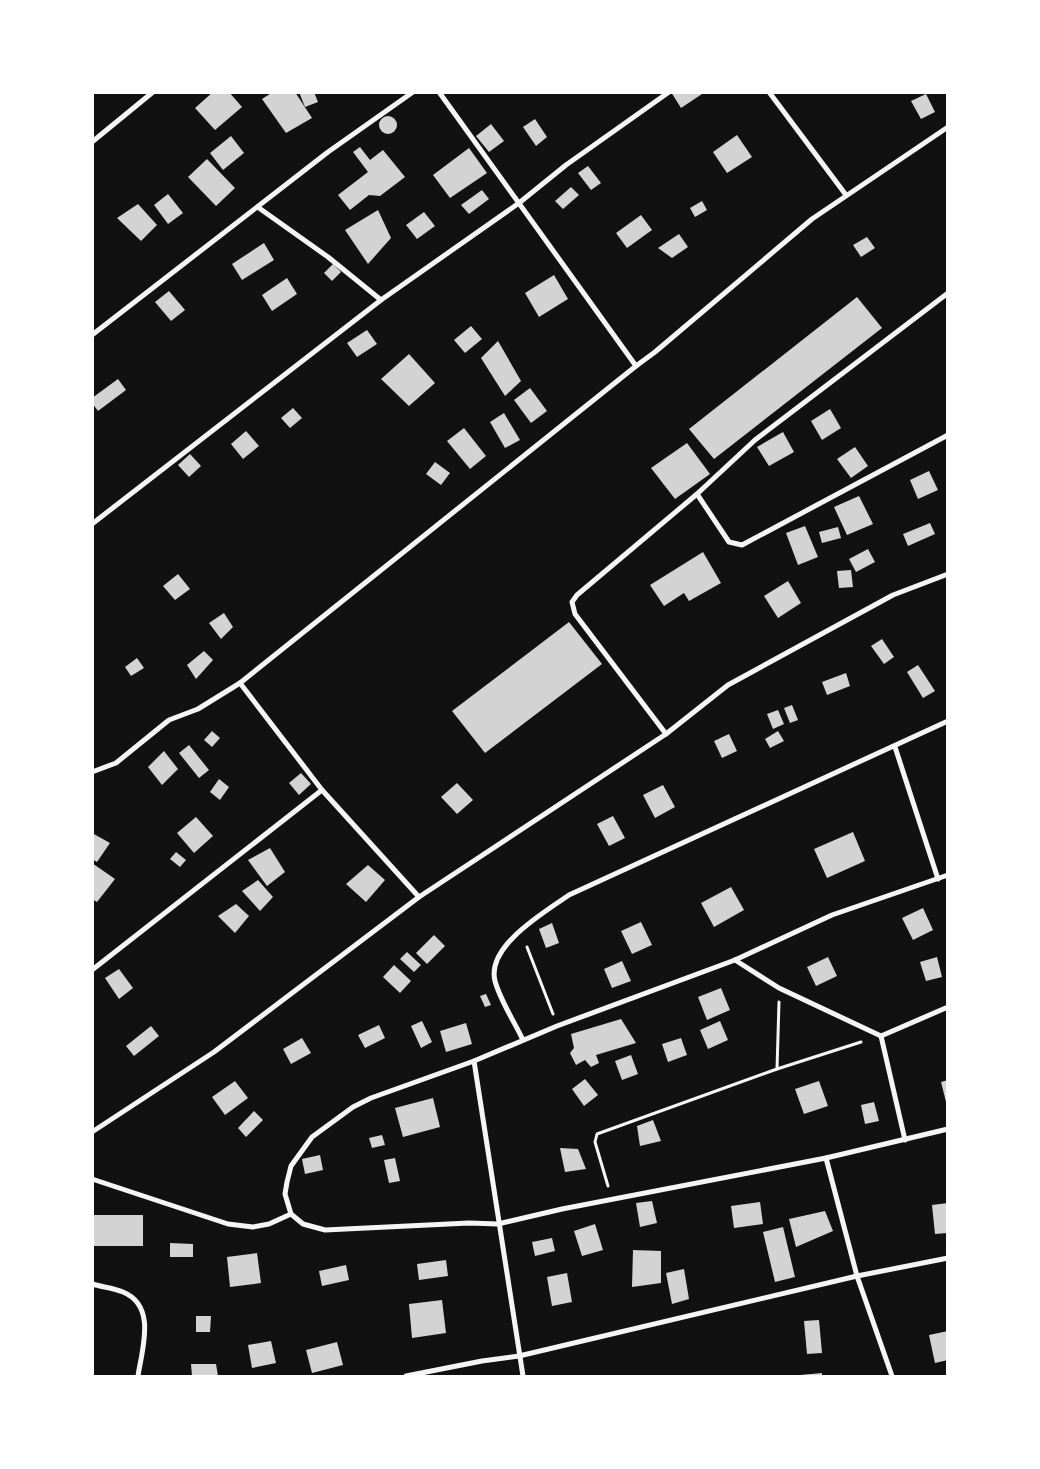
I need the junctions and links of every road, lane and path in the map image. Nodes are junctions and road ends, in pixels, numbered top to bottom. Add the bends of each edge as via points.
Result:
1 (153, 92) edge
2 (413, 92) edge
3 (439, 92) edge
4 (668, 92) edge
5 (769, 92) edge
6 (948, 127) edge
7 (92, 142) edge
8 (846, 196) junction
9 (519, 203) junction
10 (259, 208) junction
11 (948, 293) edge
12 (381, 300) junction
13 (92, 335) edge
14 (636, 366) junction
15 (948, 435) edge
16 (697, 494) junction
17 (92, 524) edge
18 (948, 574) edge
19 (240, 683) junction
20 (948, 721) edge
21 (666, 734) junction
22 (895, 747) junction
23 (92, 772) edge
24 (322, 790) junction
25 (948, 875) edge
26 (938, 879) junction
27 (419, 897) junction
28 (527, 947) dead end
29 (735, 960) junction
30 (92, 970) edge
31 (779, 988) junction
32 (948, 1007) edge
33 (557, 1026) junction
34 (880, 1036) junction
35 (523, 1040) junction
36 (474, 1061) junction
37 (777, 1069) junction
38 (948, 1129) edge
39 (92, 1132) edge
40 (905, 1140) junction
41 (826, 1158) junction
42 (92, 1179) edge
43 (612, 1200) junction
44 (291, 1214) junction
45 (498, 1224) junction
46 (948, 1258) edge
47 (857, 1276) junction
48 (92, 1284) edge
49 (520, 1356) junction
50 (138, 1376) edge
51 (406, 1376) edge
52 (523, 1376) edge
53 (892, 1376) edge

1 - 7 street
2 - 10 street via 328,152
3 - 9 street
4 - 9 street
5 - 8 street
6 - 8 street
8 - 14 street via 812,219
9 - 12 street
9 - 14 street
10 - 12 street
10 - 13 street
11 - 16 street via 754,440
12 - 17 street
14 - 19 street
15 - 16 street via 742,545 729,542
16 - 21 street via 572,602 575,614
18 - 21 street via 893,595 728,685
19 - 23 street via 198,709 169,720 116,763
19 - 24 street
20 - 22 street
21 - 27 street
22 - 26 street
22 - 35 street via 569,895 542,914 498,954 493,969 495,982
24 - 27 street
24 - 30 street
25 - 26 street
26 - 29 street via 832,915
27 - 39 street via 214,1052
28 - 33 path
29 - 31 street
29 - 33 street
31 - 34 street
31 - 37 path
32 - 34 street
33 - 35 street
34 - 37 path
34 - 40 street
35 - 36 street
36 - 44 street via 371,1098 352,1107 312,1137 291,1166 286,1194
36 - 45 street
37 - 43 path via 597,1134 595,1142
38 - 40 street
40 - 41 street
41 - 43 street
41 - 47 street
42 - 44 street via 228,1224 253,1227
43 - 45 street
44 - 45 street via 303,1224 324,1230
45 - 49 street
46 - 47 street
47 - 49 street
47 - 53 street
48 - 50 street via 123,1292 141,1307 145,1318
49 - 51 street
49 - 52 street

